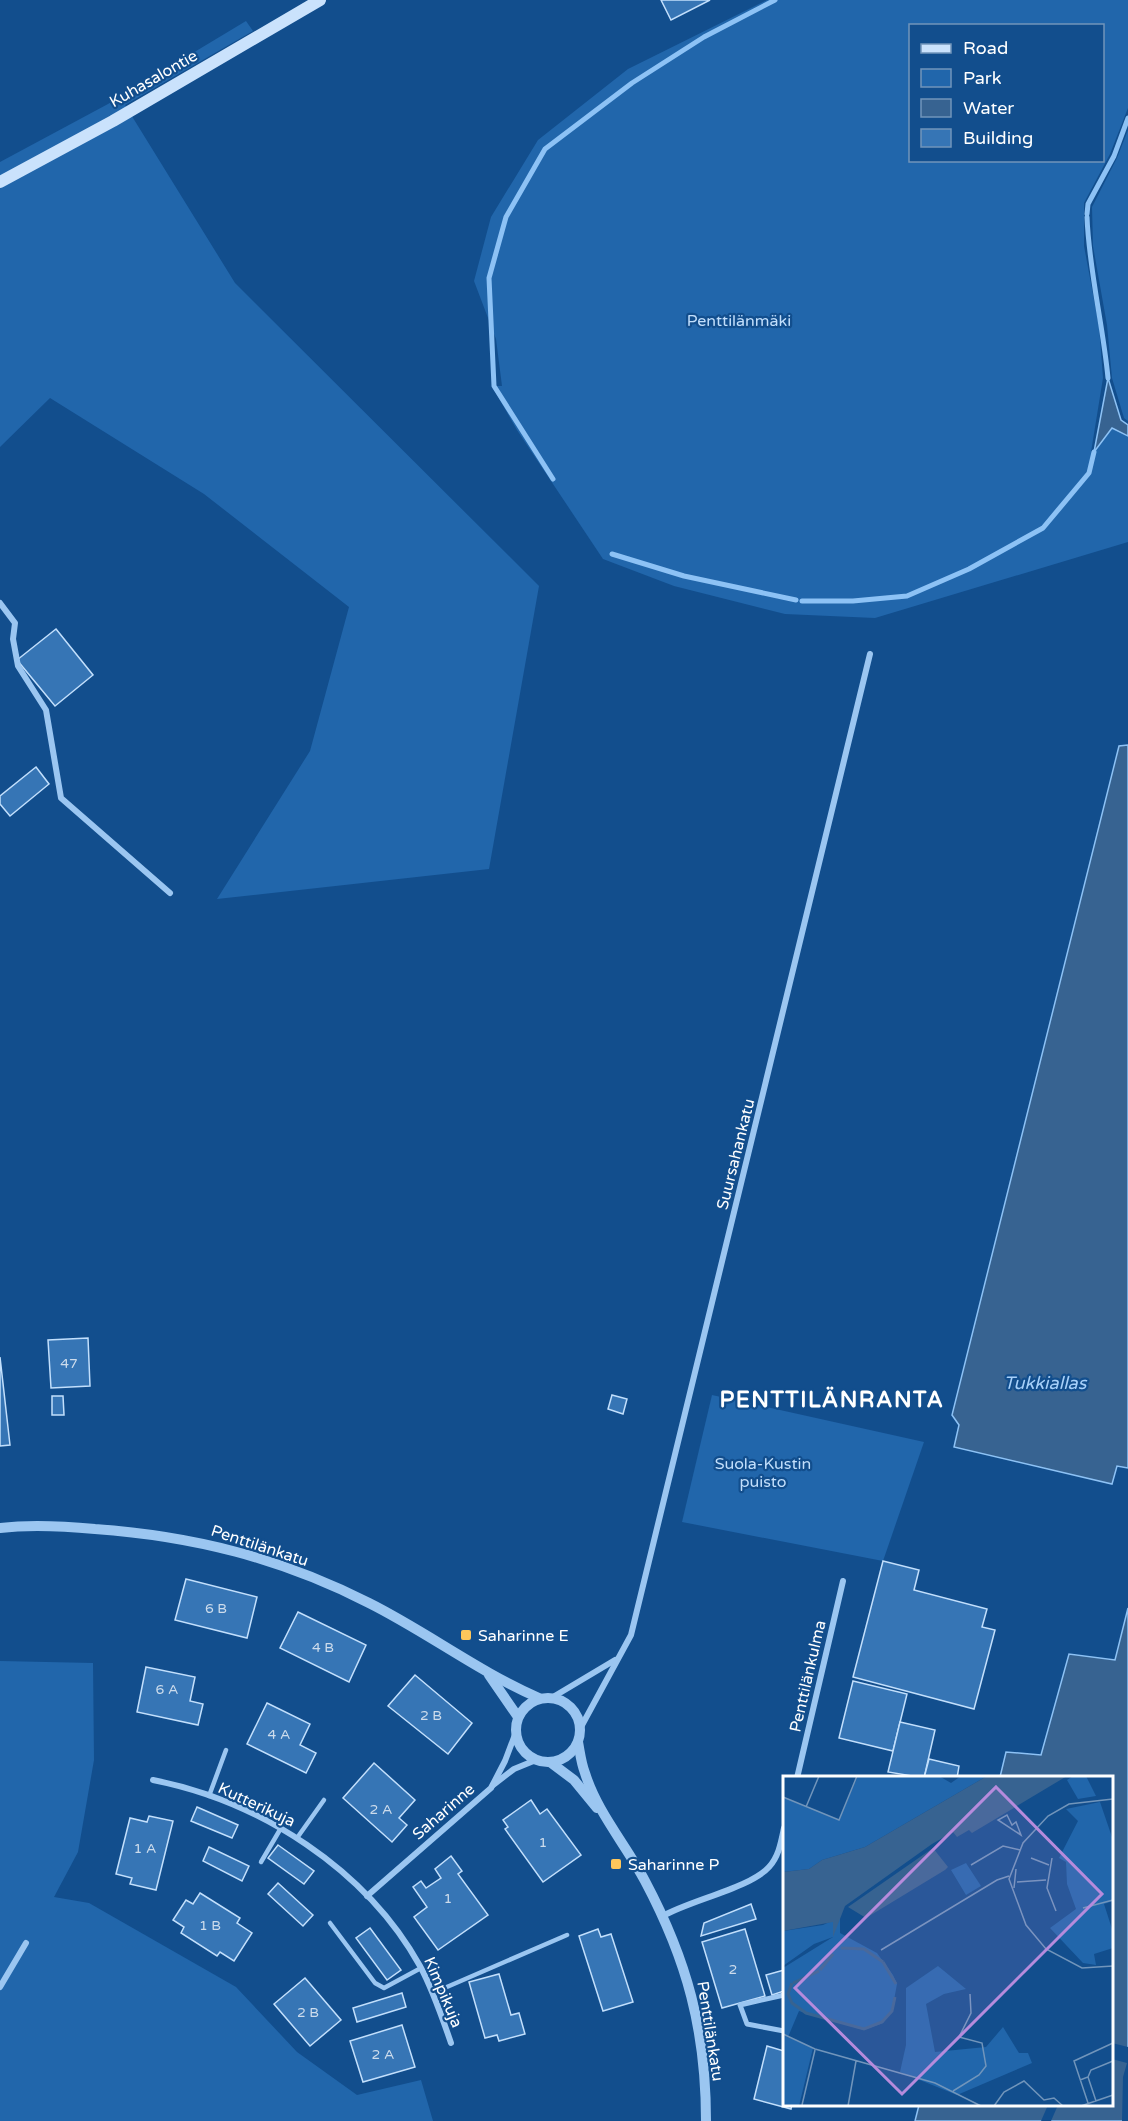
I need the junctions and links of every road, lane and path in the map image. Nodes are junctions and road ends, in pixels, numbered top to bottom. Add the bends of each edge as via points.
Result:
1 (320, 0) edge
2 (0, 182) edge
3 (0, 603) edge
4 (870, 654) dead end
5 (170, 893) dead end
6 (0, 1528) edge
7 (843, 1581) dead end
8 (618, 1658) junction
9 (487, 1673) junction
10 (553, 1697) junction
11 (539, 1698) junction
12 (518, 1718) junction
13 (581, 1727) junction
14 (516, 1732) junction
15 (578, 1742) junction
16 (226, 1750) dead end
17 (536, 1760) junction
18 (550, 1762) junction
19 (796, 1776) edge
20 (153, 1780) dead end
21 (491, 1788) junction
22 (209, 1796) junction
23 (324, 1800) dead end
24 (608, 1821) junction
25 (281, 1827) junction
26 (783, 1832) edge
27 (297, 1838) junction
28 (261, 1862) dead end
29 (367, 1896) junction
30 (663, 1916) junction
31 (330, 1923) dead end
32 (567, 1935) dead end
33 (26, 1943) dead end
34 (421, 1968) junction
35 (0, 1987) edge
36 (433, 1994) junction
37 (783, 1995) edge
38 (783, 2031) edge
39 (451, 2043) dead end
40 (706, 2121) edge

1 - 2 main road, Kuhasalontie
3 - 5 street via 15,623 13,639 18,666 46,710 61,798
4 - 8 street, Suursahankatu via 632,1635
6 - 9 street, Penttilänkatu via 63,1526 160,1534 240,1551 368,1602
7 - 19 street, Penttilänkulma
8 - 10 street, Suursahankatu
8 - 13 street, Suursahankatu
9 - 11 street, Penttilänkatu
9 - 12 street
10 - 11 street
10 - 13 street via 572,1708
11 - 12 street via 526,1705
12 - 14 street
13 - 15 street
14 - 17 street via 524,1752
14 - 21 street, Saharinne
15 - 18 street via 564,1758
15 - 24 street, Penttilänkatu via 585,1774
16 - 22 lane
17 - 18 street
17 - 21 street via 514,1769
18 - 24 street, Penttilänkatu via 574,1780
20 - 22 street, Kutterikuja
21 - 29 street, Saharinne
22 - 25 street, Kutterikuja
23 - 27 lane
24 - 30 street, Penttilänkatu
25 - 27 street, Kutterikuja
25 - 28 lane
26 - 30 street via 770,1866 757,1877
27 - 29 street, Kutterikuja via 326,1857
29 - 34 street, Kimpikuja
30 - 40 street, Penttilänkatu via 685,1969 699,2028
31 - 34 lane via 375,1983 384,1988
32 - 36 lane
33 - 35 street
34 - 36 street, Kimpikuja
36 - 39 street, Kimpikuja
37 - 38 street via 740,2006 747,2024

